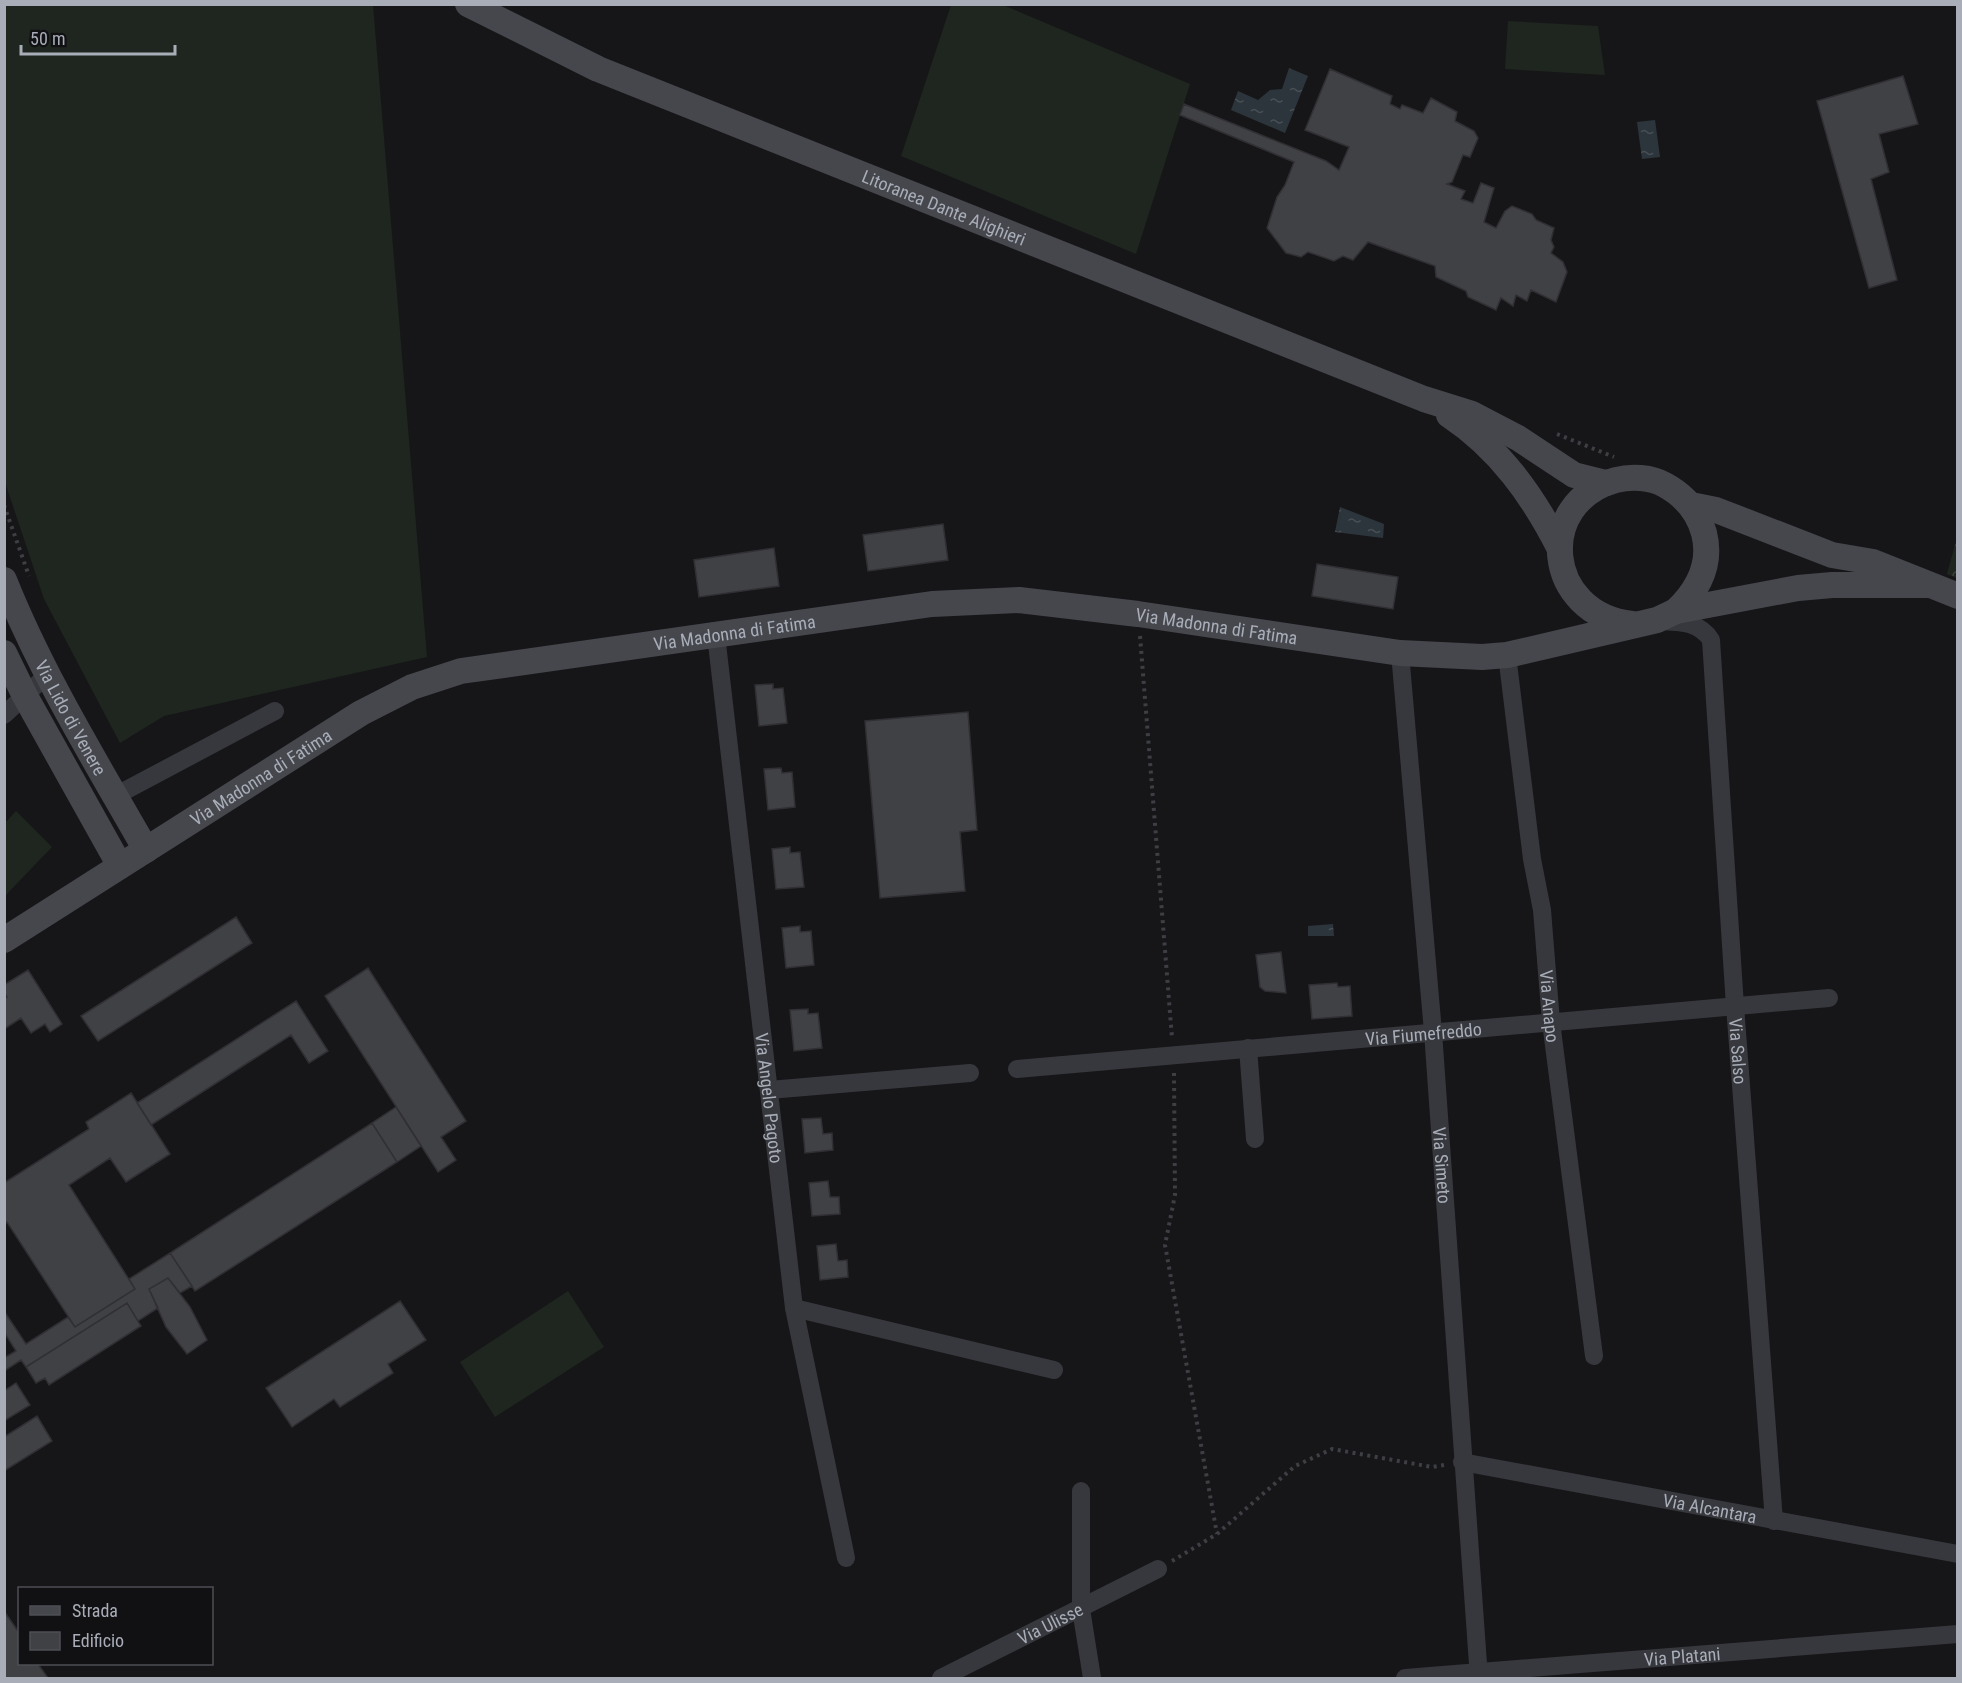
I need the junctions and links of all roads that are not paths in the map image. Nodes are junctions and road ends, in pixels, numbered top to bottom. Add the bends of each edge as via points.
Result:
1 (468, 4) edge
2 (1424, 399) junction
3 (1605, 483) junction
4 (1691, 505) junction
5 (1560, 549) junction
6 (4, 580) edge
7 (1929, 585) junction
8 (1571, 590) junction
9 (1958, 596) edge
10 (1656, 618) junction
11 (716, 635) junction
12 (1535, 649) junction
13 (4, 653) edge
14 (1401, 653) junction
15 (1507, 655) junction
16 (47, 675) junction
17 (25, 696) junction
18 (275, 711) dead end
19 (4, 715) edge
20 (115, 796) junction
21 (146, 850) junction
22 (120, 866) junction
23 (4, 940) edge
24 (1829, 998) dead end
25 (1735, 1006) junction
26 (1551, 1022) junction
27 (1433, 1032) junction
28 (1248, 1048) junction
29 (1017, 1069) dead end
30 (970, 1073) dead end
31 (769, 1090) junction
32 (1255, 1139) dead end
33 (794, 1308) junction
34 (1594, 1356) dead end
35 (1054, 1370) dead end
36 (1462, 1462) junction
37 (1081, 1491) dead end
38 (1774, 1521) junction
39 (1958, 1554) edge
40 (846, 1558) dead end
41 (1158, 1569) road end
42 (1081, 1609) junction
43 (1958, 1634) edge
44 (1478, 1676) edge
45 (941, 1678) edge
46 (1092, 1678) edge
47 (1405, 1678) edge

1 - 2 main road, Litoranea Dante Alighieri via 598,69
2 - 3 main road via 1481,419 1574,475
2 - 5 main road via 1490,448 1541,513
3 - 4 main road via 1642,478 1661,483
3 - 5 main road via 1587,493 1573,509 1563,528
4 - 7 main road via 1716,510 1832,555 1873,562
4 - 10 main road via 1706,541 1701,580 1690,597
5 - 8 main road
6 - 16 main road, Via Lido di Venere
7 - 9 main road
7 - 10 main road, Via Madonna di Fatima via 1798,588
8 - 10 main road via 1583,604 1616,622
8 - 12 main road via 1573,610 1566,626
10 - 12 main road, Via Madonna di Fatima
10 - 25 street, Via Salso via 1705,630 1711,640
11 - 14 main road, Via Madonna di Fatima via 932,604 1019,600
11 - 21 main road, Via Madonna di Fatima via 461,671 412,687 361,713
11 - 31 street, Via Angelo Pagoto
12 - 15 main road, Via Madonna di Fatima
13 - 17 main road, Via Lido di Venere
14 - 15 main road, Via Madonna di Fatima
14 - 27 street, Via Simeto
15 - 26 street, Via Anapo via 1542,910
16 - 17 street
16 - 20 main road, Via Lido di Venere
17 - 19 street
17 - 22 main road, Via Lido di Venere
18 - 20 street
20 - 21 main road, Via Lido di Venere
21 - 22 main road, Via Madonna di Fatima
22 - 23 main road, Via Madonna di Fatima
24 - 25 street, Via Fiumefreddo
25 - 26 street, Via Fiumefreddo
25 - 38 street, Via Salso
26 - 27 street, Via Fiumefreddo
26 - 34 street, Via Anapo
27 - 28 street, Via Fiumefreddo
27 - 36 street, Via Simeto
28 - 29 street, Via Fiumefreddo
28 - 32 street
30 - 31 street
31 - 33 street, Via Angelo Pagoto
33 - 35 street
33 - 40 street, Via Angelo Pagoto
36 - 38 street, Via Alcantara
36 - 44 street, Via Simeto
37 - 42 street
38 - 39 street, Via Alcantara
41 - 42 street, Via Ulisse
42 - 45 street, Via Ulisse
42 - 46 street
43 - 44 street, Via Platani
44 - 47 street, Via Platani

